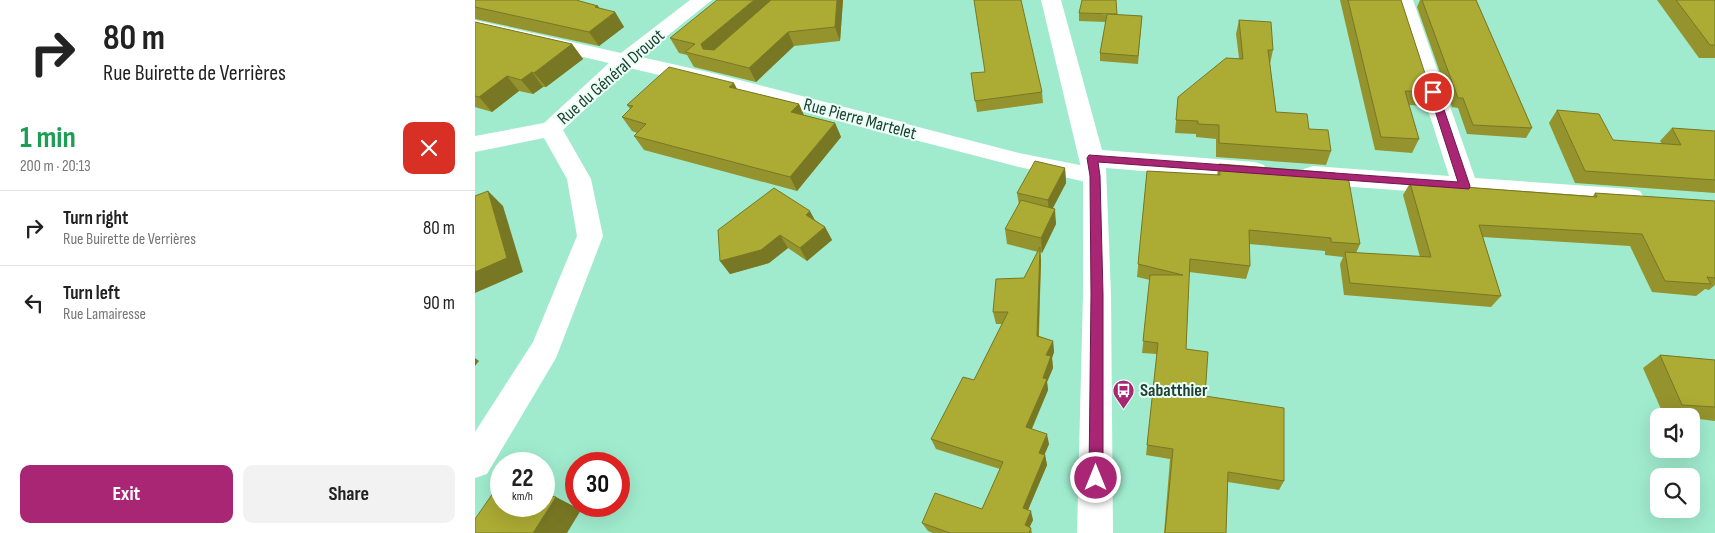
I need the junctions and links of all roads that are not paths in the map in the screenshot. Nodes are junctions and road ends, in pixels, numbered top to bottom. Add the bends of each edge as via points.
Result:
1 (702, 0) edge
2 (1051, 0) edge
3 (1403, 0) edge
4 (475, 26) edge
5 (627, 59) junction
6 (895, 128) joint
7 (551, 129) junction
8 (475, 144) edge
9 (1093, 167) junction
10 (1465, 186) junction
11 (1657, 200) edge
12 (475, 462) edge
13 (1095, 533) edge

1 - 5 street, Rue du Général Drouot
2 - 9 street
3 - 10 street
4 - 5 street, Rue Pierre Martelet
5 - 6 street, Rue Pierre Martelet
5 - 7 street, Rue du Général Drouot
6 - 9 street, Rue Pierre Martelet via 1019,160
7 - 8 street
7 - 12 street, Rue du Général Drouot via 579,179 590,236 545,349
9 - 10 street via 1285,174
9 - 13 street via 1097,294
10 - 11 street

